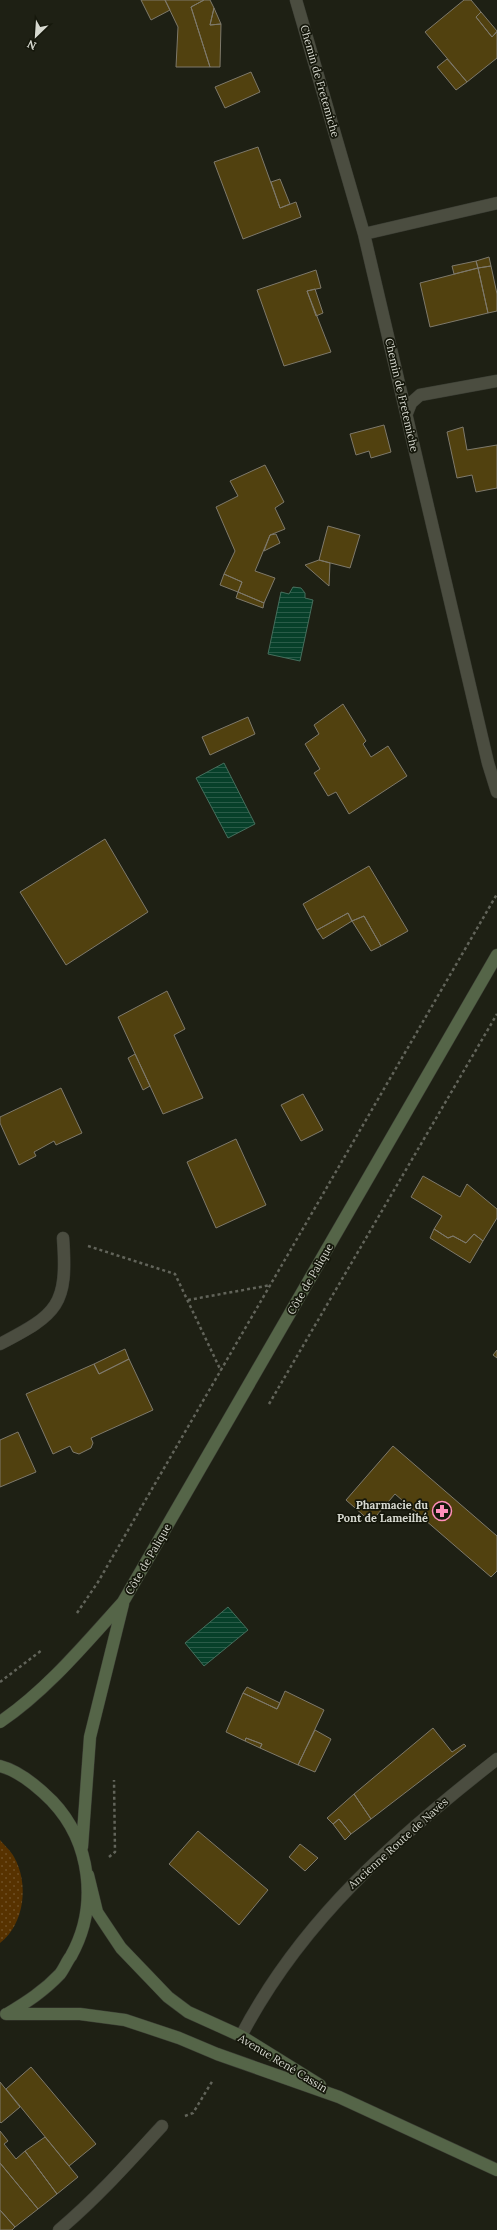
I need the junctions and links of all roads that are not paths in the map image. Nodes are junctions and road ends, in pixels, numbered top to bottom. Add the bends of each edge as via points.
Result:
1 (296, 0) edge
2 (497, 203) edge
3 (364, 234) junction
4 (497, 381) edge
5 (407, 413) junction
6 (497, 792) edge
7 (497, 955) edge
8 (63, 1238) road end
9 (0, 1344) edge
10 (123, 1602) junction
11 (0, 1722) edge
12 (497, 1759) edge
13 (0, 1766) edge
14 (82, 1848) junction
15 (88, 1875) junction
16 (3, 2015) edge
17 (241, 2036) junction
18 (339, 2097) junction
19 (162, 2126) road end
20 (497, 2170) edge
21 (59, 2230) edge

1 - 3 street, Chemin de Fretemiche
2 - 3 street
3 - 5 street, Chemin de Fretemiche
4 - 5 street via 420,395 411,402
5 - 6 street, Chemin de Fretemiche via 488,763
7 - 10 main road, Côte de Palique
8 - 9 street via 65,1268 60,1297 50,1313 35,1326
10 - 11 main road, Côte de Palique via 70,1661 18,1710
10 - 14 main road, Côte de Palique via 90,1736
12 - 17 street, Ancienne Route de Navès via 446,1799 351,1884 287,1961
13 - 14 main road via 38,1787 64,1814
14 - 15 main road
15 - 16 main road via 87,1910 78,1943 61,1973 36,1997
15 - 17 main road, Avenue René Cassin via 97,1912 120,1948 168,1997 188,2012
16 - 18 main road, Avenue René Cassin via 80,2014 125,2020
17 - 18 main road, Avenue René Cassin
18 - 20 main road, Avenue René Cassin
19 - 21 street via 123,2169

